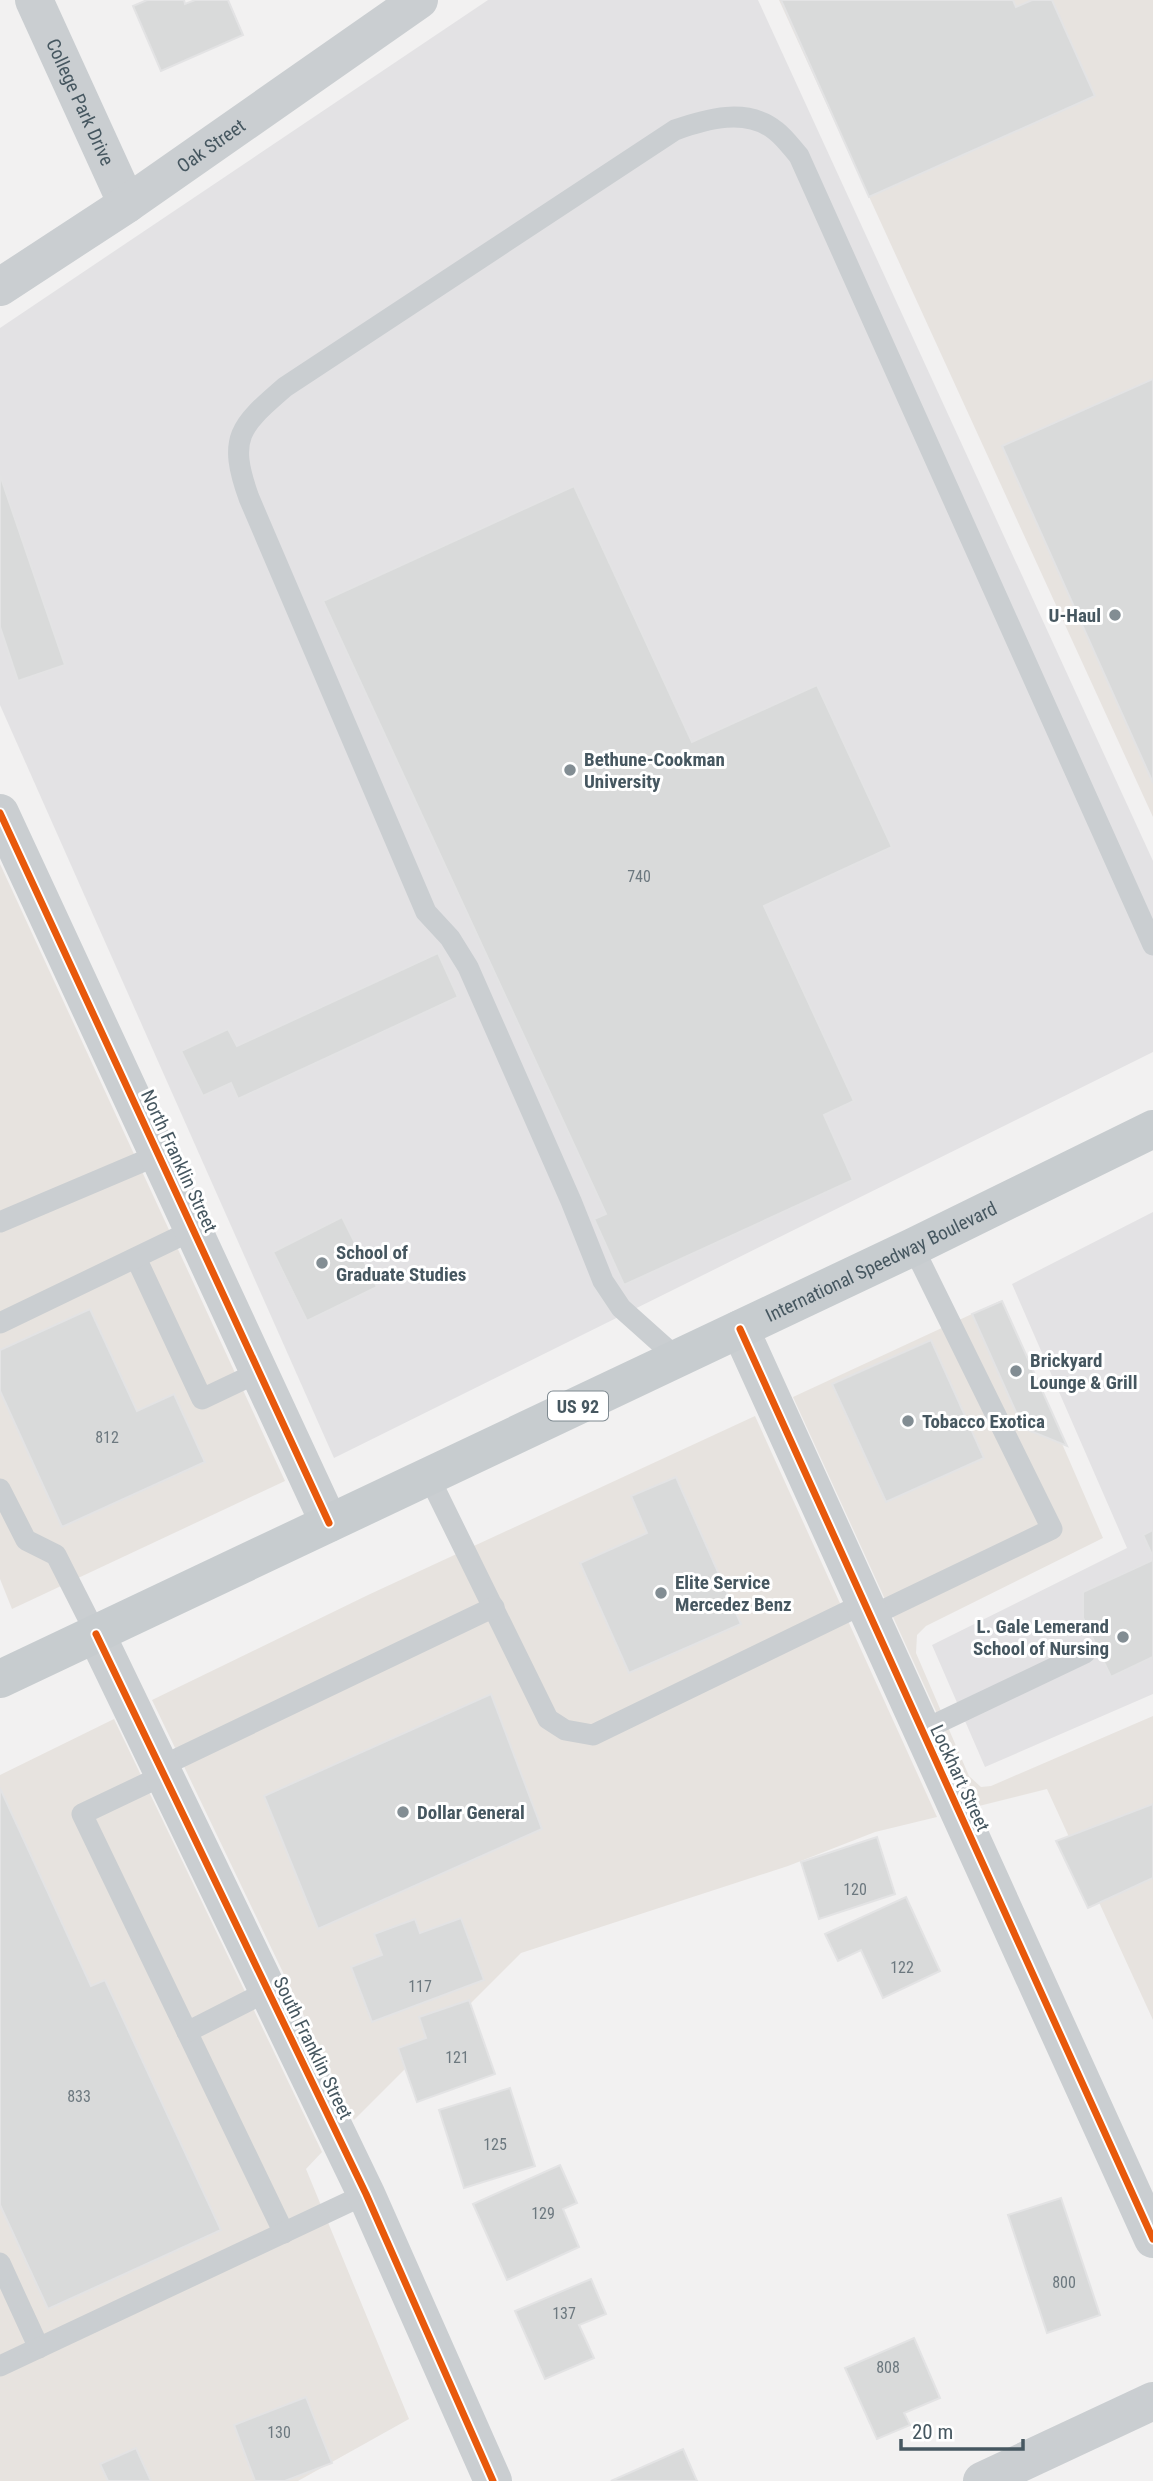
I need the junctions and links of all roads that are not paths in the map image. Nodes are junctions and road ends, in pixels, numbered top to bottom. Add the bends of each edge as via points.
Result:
1 (34, 0) edge
2 (419, 0) edge
3 (127, 204) junction
4 (0, 287) edge
5 (0, 813) edge
6 (1153, 945) edge
7 (1153, 1129) edge
8 (158, 1155) junction
9 (0, 1222) edge
10 (193, 1230) junction
11 (913, 1247) junction
12 (136, 1258) junction
13 (0, 1323) edge
14 (740, 1329) junction
15 (678, 1359) junction
16 (259, 1372) junction
17 (429, 1476) junction
18 (0, 1489) edge
19 (329, 1523) junction
20 (494, 1607) junction
21 (866, 1610) junction
22 (96, 1634) junction
23 (1085, 1653) dead end
24 (0, 1679) edge
25 (921, 1731) junction
26 (162, 1771) junction
27 (268, 1991) junction
28 (187, 2032) junction
29 (366, 2194) junction
30 (284, 2233) junction
31 (1153, 2239) edge
32 (0, 2263) edge
33 (39, 2348) junction
34 (0, 2366) edge
35 (1153, 2401) edge
36 (492, 2481) edge
37 (982, 2481) edge

1 - 3 street, College Park Drive
2 - 3 street, Oak Street
3 - 4 street, Oak Street
5 - 8 street, North Franklin Street
6 - 15 lane via 799,156 775,130 744,117 711,117 675,130 285,387 246,421 240,442 240,472 249,498 426,912 468,967 603,1281 621,1308
7 - 11 main road, International Speedway Boulevard / US 92
8 - 9 lane
8 - 10 street, North Franklin Street
10 - 12 lane
10 - 16 street, North Franklin Street
11 - 14 main road, International Speedway Boulevard / US 92
11 - 21 lane via 1052,1529
12 - 13 lane
12 - 16 lane via 202,1399
14 - 15 main road, International Speedway Boulevard / US 92
14 - 21 street, Lockhart Street
15 - 17 main road, International Speedway Boulevard / US 92
16 - 19 street, North Franklin Street
17 - 19 main road, International Speedway Boulevard / US 92
17 - 20 lane
18 - 22 lane via 26,1540 56,1555
19 - 22 main road, International Speedway Boulevard / US 92
20 - 21 lane via 548,1719 565,1730 593,1735
20 - 26 lane
21 - 25 street, Lockhart Street
22 - 24 main road, International Speedway Boulevard / US 92
22 - 26 street, South Franklin Street
23 - 25 lane
25 - 31 street, Lockhart Street
26 - 27 street, South Franklin Street
26 - 28 lane via 82,1814
27 - 28 lane
27 - 29 street, South Franklin Street
28 - 30 lane
29 - 30 lane
29 - 36 street, South Franklin Street
30 - 33 lane
32 - 33 lane
33 - 34 lane
35 - 37 street

